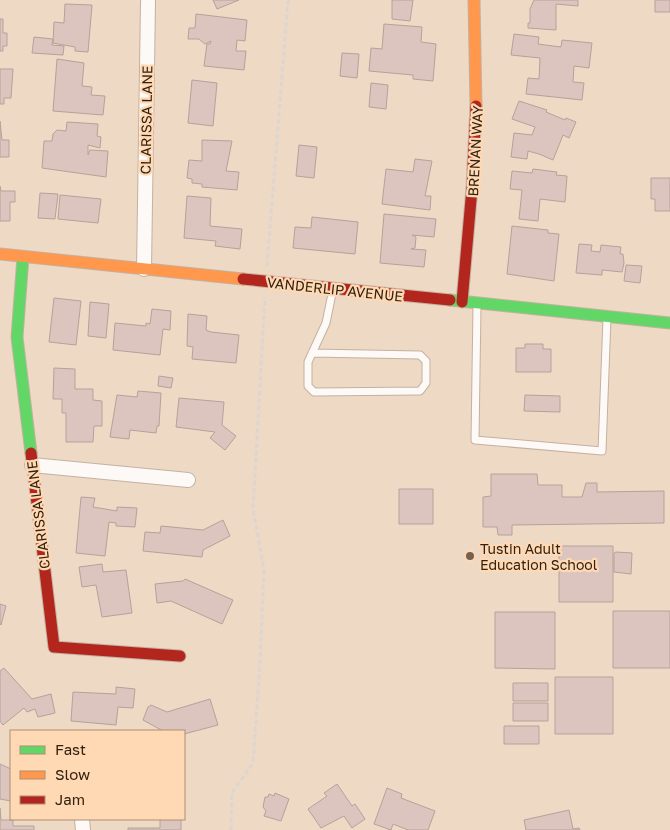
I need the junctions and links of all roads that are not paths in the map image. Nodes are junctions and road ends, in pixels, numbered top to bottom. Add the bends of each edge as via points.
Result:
1 (474, 0) edge
2 (148, 2) dead end
3 (0, 254) edge
4 (23, 257) junction
5 (144, 269) junction
6 (333, 288) junction
7 (462, 302) junction
8 (477, 303) junction
9 (607, 316) junction
10 (670, 323) edge
11 (312, 353) junction
12 (32, 465) junction
13 (188, 480) dead end
14 (180, 656) dead end

1 - 7 street, BRENAN WAY via 478,67 477,138
2 - 5 street, CLARISSA LANE
3 - 4 street, VANDERLIP AVENUE
4 - 5 street, VANDERLIP AVENUE
4 - 12 street, CLARISSA LANE via 17,337
5 - 6 street, VANDERLIP AVENUE
6 - 7 street, VANDERLIP AVENUE
6 - 11 lane via 326,324
7 - 8 street, VANDERLIP AVENUE
8 - 9 street, VANDERLIP AVENUE
8 - 9 lane via 475,440 602,451
9 - 10 street, VANDERLIP AVENUE
11 - 11 lane via 308,362 308,386 314,392 420,391 426,383 426,361 420,355
12 - 13 street
12 - 14 street, CLARISSA LANE via 54,647

